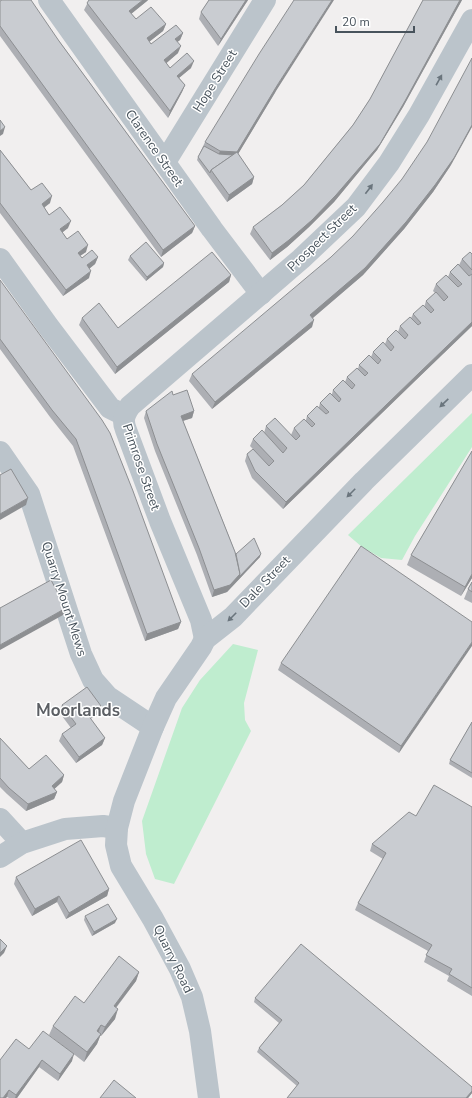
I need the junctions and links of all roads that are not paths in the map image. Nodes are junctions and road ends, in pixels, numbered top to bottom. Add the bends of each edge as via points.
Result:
1 (265, 0) edge
2 (59, 4) edge
3 (472, 20) edge
4 (165, 162) junction
5 (0, 259) edge
6 (261, 294) junction
7 (472, 375) edge
8 (124, 415) junction
9 (0, 452) edge
10 (205, 639) junction
11 (153, 726) junction
12 (0, 819) edge
13 (117, 828) junction
14 (22, 843) junction
15 (0, 857) edge
16 (209, 1098) edge

1 - 4 street, Hope Street
2 - 4 street, Clarence Street
6 -> 3 street, Prospect Street via 356,207 420,116
4 - 6 street, Clarence Street
5 - 8 street, Primrose Street via 110,408
6 - 8 street, Prospect Street via 130,406
7 -> 10 street, Dale Street via 364,481 232,617
8 - 10 street, Primrose Street via 123,422 201,620
9 - 11 street, Quarry Mount Mews via 29,494 81,654 93,680 108,697
10 - 11 street, Dale Street via 166,698
11 - 13 street, Dale Street via 124,801
12 - 14 street
13 - 14 street via 65,828
13 - 16 street, Quarry Road via 116,845 121,866 153,919 192,997 200,1031
14 - 15 street

